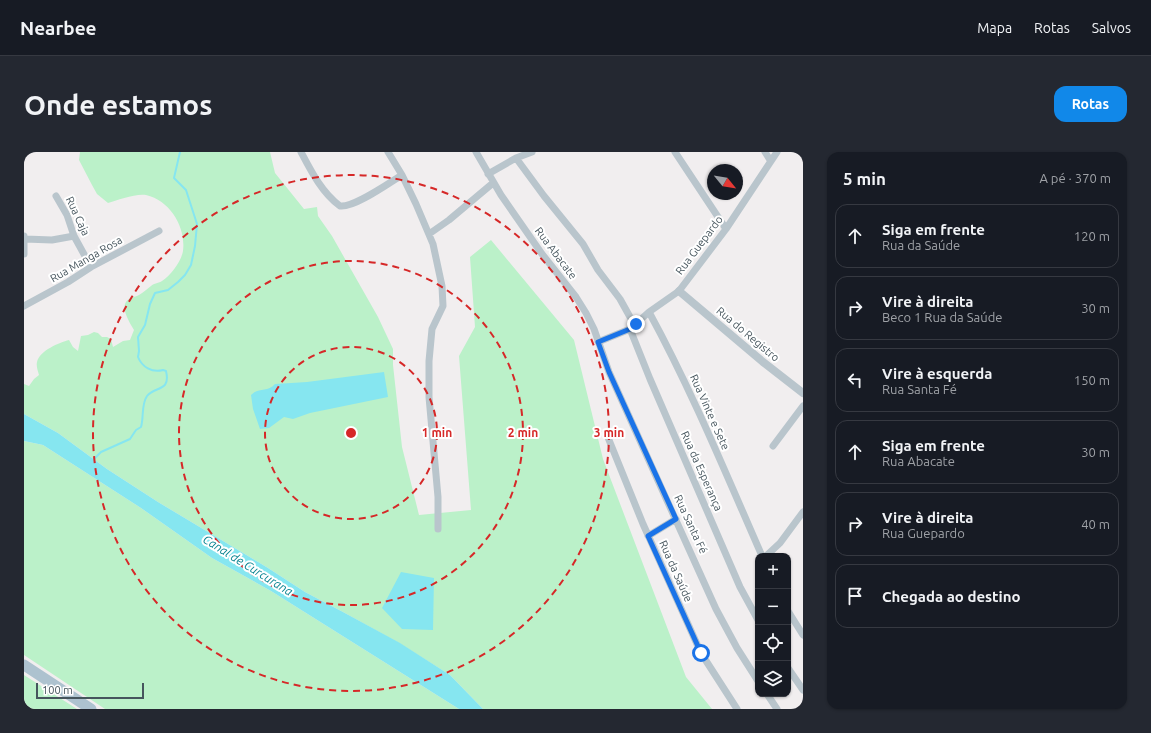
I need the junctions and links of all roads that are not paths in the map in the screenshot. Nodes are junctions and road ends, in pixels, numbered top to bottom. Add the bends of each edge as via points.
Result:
1 (301, 152) edge
2 (388, 152) edge
3 (476, 152) edge
4 (532, 152) edge
5 (675, 152) edge
6 (765, 152) edge
7 (777, 152) edge
8 (516, 158) junction
9 (770, 160) junction
10 (488, 174) junction
11 (402, 175) junction
12 (493, 183) junction
13 (56, 196) dead end
14 (726, 229) junction
15 (159, 231) dead end
16 (429, 234) junction
17 (74, 236) junction
18 (24, 237) edge
19 (24, 254) edge
20 (91, 267) junction
21 (679, 290) junction
22 (24, 306) edge
23 (649, 312) junction
24 (633, 326) junction
25 (598, 342) junction
26 (609, 372) joint
27 (803, 393) edge
28 (803, 406) edge
29 (607, 434) dead end
30 (773, 446) dead end
31 (803, 512) edge
32 (676, 519) junction
33 (438, 529) dead end
34 (648, 536) junction
35 (761, 553) edge
36 (769, 553) edge
37 (755, 614) edge
38 (791, 616) edge
39 (803, 635) edge
40 (24, 666) edge
41 (791, 672) edge
42 (755, 676) edge
43 (803, 690) edge
44 (769, 697) edge
45 (91, 709) edge
46 (737, 709) edge
47 (777, 709) edge

1 - 11 street via 329,196 340,206 361,200
2 - 11 street
3 - 10 street, Rua Abacate
4 - 8 street
5 - 14 street
6 - 9 street
7 - 9 street, Rua Guepardo
8 - 10 street
8 - 24 street, Rua da Esperança via 583,244 598,270 620,299
9 - 14 street, Rua Guepardo
10 - 12 street, Rua Abacate
11 - 16 street
12 - 16 street via 450,220
12 - 25 street, Rua Abacate via 542,254 576,297 594,328
13 - 17 street, Rua Caja via 67,215
14 - 21 street, Rua Guepardo
15 - 20 street, Rua Manga Rosa
16 - 33 street via 443,301 432,329 429,361
17 - 18 street via 52,240
17 - 20 street, Rua Caja
18 - 19 street
20 - 22 street, Rua Manga Rosa
21 - 23 street
21 - 27 street, Rua do Registro
23 - 24 street
23 - 35 street, Rua Vinte e Sete via 666,342
24 - 25 street
24 - 37 street, Rua da Esperança via 650,379 740,586
25 - 26 street, Rua Abacate
26 - 32 street, Rua Santa Fé
28 - 30 street
29 - 34 street, Rua da Saúde
31 - 36 street
32 - 34 street
32 - 42 street, Rua Santa Fé via 716,609
34 - 46 street, Rua da Saúde via 701,653
38 - 39 street
40 - 45 main road
41 - 43 street
44 - 47 street

